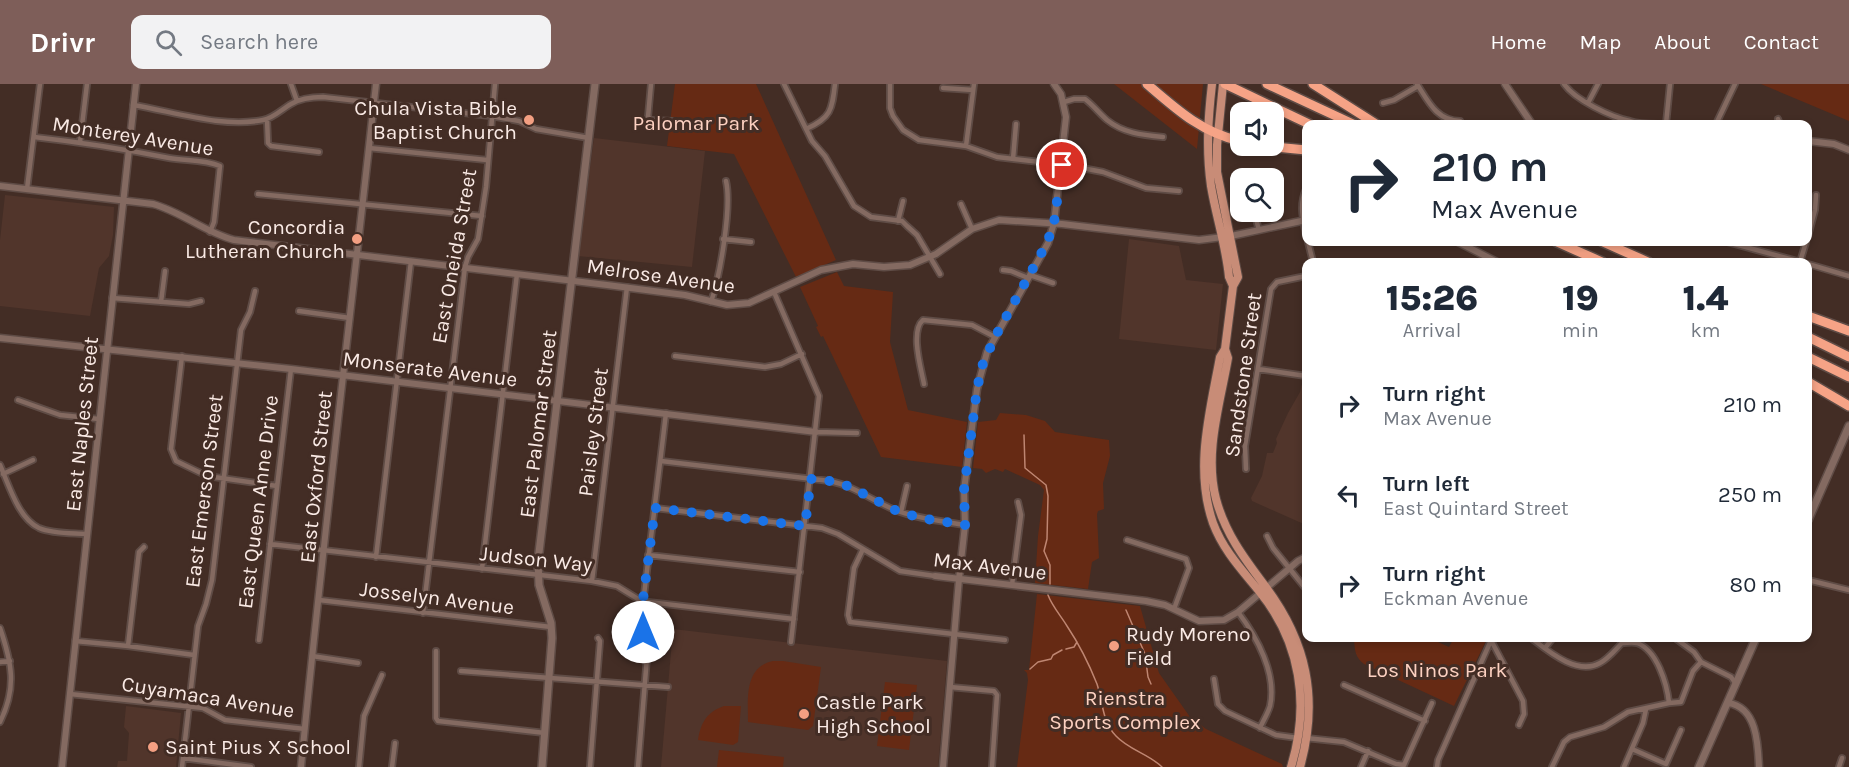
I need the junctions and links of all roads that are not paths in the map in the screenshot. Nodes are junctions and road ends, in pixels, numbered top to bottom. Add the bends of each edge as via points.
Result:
1 (40, 84) edge
2 (87, 84) edge
3 (135, 84) edge
4 (291, 84) edge
5 (376, 84) edge
6 (495, 84) edge
7 (595, 84) edge
8 (651, 84) edge
9 (784, 84) edge
10 (835, 84) edge
11 (890, 84) edge
12 (974, 84) edge
13 (1054, 84) edge
14 (1147, 84) edge
15 (1212, 84) edge
16 (1224, 84) edge
17 (1268, 84) edge
18 (1313, 84) edge
19 (1505, 84) edge
20 (1564, 84) edge
21 (1598, 84) edge
22 (1670, 84) edge
23 (1735, 84) edge
24 (1417, 85) edge
25 (943, 88) dead end
26 (973, 90) junction
27 (297, 100) junction
28 (1064, 102) junction
29 (374, 103) junction
30 (1383, 103) dead end
31 (1588, 104) junction
32 (133, 105) junction
33 (491, 116) junction
34 (267, 119) junction
35 (1344, 120) edge
36 (1370, 120) edge
37 (1450, 120) edge
38 (1529, 120) edge
39 (1624, 120) edge
40 (1666, 120) edge
41 (1718, 120) edge
42 (672, 121) dead end
43 (1302, 121) edge
44 (1016, 124) dead end
45 (806, 129) junction
46 (1208, 130) junction
47 (1218, 135) junction
48 (34, 137) junction
49 (589, 138) junction
50 (1162, 138) dead end
51 (1230, 138) edge
52 (1812, 141) edge
53 (80, 142) junction
54 (966, 146) junction
55 (369, 148) junction
56 (1284, 148) edge
57 (129, 149) junction
58 (1302, 150) edge
59 (1849, 150) edge
60 (319, 152) dead end
61 (1013, 159) junction
62 (487, 160) junction
63 (1062, 165) junction
64 (726, 181) dead end
65 (0, 186) edge
66 (27, 189) junction
67 (1179, 191) dead end
68 (258, 194) dead end
69 (1816, 195) dead end
70 (124, 200) junction
71 (903, 201) dead end
72 (364, 203) junction
73 (961, 204) dead end
74 (482, 216) junction
75 (898, 221) junction
76 (1302, 221) edge
77 (1812, 221) edge
78 (1257, 222) edge
79 (1054, 223) junction
80 (972, 229) junction
81 (1259, 230) junction
82 (210, 232) junction
83 (1226, 237) junction
84 (723, 239) junction
85 (751, 242) dead end
86 (1466, 246) edge
87 (1566, 246) edge
88 (1612, 246) edge
89 (1754, 246) edge
90 (358, 256) junction
91 (930, 257) junction
92 (1489, 258) edge
93 (1593, 258) edge
94 (1639, 258) edge
95 (1788, 258) edge
96 (411, 261) junction
97 (1812, 265) edge
98 (465, 267) junction
99 (1003, 270) dead end
100 (165, 271) dead end
101 (517, 274) junction
102 (940, 274) dead end
103 (1029, 276) junction
104 (1849, 276) edge
105 (1302, 277) edge
106 (572, 280) junction
107 (1053, 283) dead end
108 (627, 287) junction
109 (255, 291) dead end
110 (774, 292) junction
111 (112, 298) junction
112 (201, 301) dead end
113 (161, 302) junction
114 (711, 302) junction
115 (299, 311) dead end
116 (1812, 317) edge
117 (351, 318) junction
118 (1849, 331) edge
119 (995, 337) junction
120 (0, 338) edge
121 (1812, 339) edge
122 (106, 350) junction
123 (802, 354) junction
124 (182, 356) junction
125 (675, 356) dead end
126 (1849, 357) edge
127 (1812, 359) edge
128 (236, 363) junction
129 (291, 369) junction
130 (1258, 369) junction
131 (1302, 375) edge
132 (344, 376) junction
133 (1849, 377) edge
134 (397, 382) junction
135 (924, 384) dead end
136 (1812, 384) edge
137 (449, 388) junction
138 (502, 394) junction
139 (18, 400) dead end
140 (557, 401) junction
141 (1849, 406) edge
142 (612, 407) junction
143 (666, 413) junction
144 (99, 419) junction
145 (1849, 426) edge
146 (816, 432) junction
147 (857, 433) dead end
148 (33, 460) dead end
149 (661, 461) junction
150 (0, 465) edge
151 (1246, 469) dead end
152 (3, 474) junction
153 (222, 479) junction
154 (811, 479) junction
155 (277, 486) junction
156 (907, 486) dead end
157 (1018, 502) dead end
158 (655, 508) junction
159 (1812, 511) edge
160 (901, 512) junction
161 (965, 525) junction
162 (805, 526) junction
163 (86, 534) junction
164 (1267, 536) dead end
165 (1127, 540) dead end
166 (270, 544) junction
167 (144, 547) dead end
168 (863, 549) junction
169 (324, 551) junction
170 (648, 555) junction
171 (376, 557) junction
172 (1302, 560) edge
173 (429, 563) junction
174 (1290, 568) junction
175 (482, 569) junction
176 (800, 572) junction
177 (538, 576) junction
178 (935, 576) joint
179 (959, 579) junction
180 (1812, 580) edge
181 (592, 581) junction
182 (1302, 584) edge
183 (1012, 585) junction
184 (1263, 590) junction
185 (1849, 590) edge
186 (319, 600) junction
187 (643, 600) junction
188 (1174, 609) junction
189 (1238, 612) junction
190 (423, 613) junction
191 (794, 619) junction
192 (551, 627) junction
193 (0, 628) edge
194 (954, 634) junction
195 (598, 638) dead end
196 (259, 640) dead end
197 (1005, 640) dead end
198 (75, 641) junction
199 (791, 642) dead end
200 (1488, 642) edge
201 (1492, 642) edge
202 (1537, 642) edge
203 (1549, 642) edge
204 (1680, 642) edge
205 (1754, 642) edge
206 (128, 646) junction
207 (1545, 648) junction
208 (436, 651) dead end
209 (194, 655) junction
210 (312, 656) junction
211 (10, 661) junction
212 (0, 662) edge
213 (1701, 662) junction
214 (358, 663) dead end
215 (462, 671) dead end
216 (382, 675) dead end
217 (550, 677) junction
218 (1215, 679) dead end
219 (597, 682) junction
220 (645, 685) junction
221 (1344, 685) dead end
222 (1736, 685) junction
223 (668, 687) dead end
224 (950, 687) junction
225 (70, 694) junction
226 (1432, 703) dead end
227 (1669, 703) junction
228 (1728, 703) junction
229 (188, 708) junction
230 (1646, 709) junction
231 (1425, 721) junction
232 (0, 722) edge
233 (1519, 725) dead end
234 (1260, 728) junction
235 (305, 729) junction
236 (1681, 730) dead end
237 (545, 734) junction
238 (1303, 738) junction
239 (395, 743) dead end
240 (1632, 749) junction
241 (1368, 752) junction
242 (183, 758) junction
243 (1842, 758) dead end
244 (1402, 766) edge
245 (62, 767) edge
246 (182, 767) edge
247 (251, 767) edge
248 (301, 767) edge
249 (359, 767) edge
250 (392, 767) edge
251 (542, 767) edge
252 (590, 767) edge
253 (638, 767) edge
254 (943, 767) edge
255 (992, 767) edge
256 (1291, 767) edge
257 (1300, 767) edge
258 (1361, 767) edge
259 (1437, 767) edge
260 (1552, 767) edge
261 (1624, 767) edge
262 (1699, 767) edge
263 (1759, 767) edge
264 (1839, 767) edge

1 - 48 street
2 - 53 street
3 - 32 street, East Naples Street
4 - 27 street
5 - 29 street, East Oxford Street
6 - 33 street, East Oneida Street
7 - 49 main road, East Palomar Street
8 - 42 street via 648,117
9 - 45 street
10 - 45 street via 830,111 821,123
11 - 54 street via 893,116 906,133 919,140
12 - 26 street
13 - 28 street
14 - 46 highway via 1187,118
15 - 46 main road
16 - 43 highway
16 - 47 main road
17 - 35 highway
18 - 36 highway
19 - 38 street
20 - 31 street
21 - 31 street
22 - 40 street
23 - 41 street
24 - 30 street
24 - 37 street via 1438,114
25 - 26 street
26 - 54 street
27 - 29 street via 323,97
27 - 34 street
28 - 50 street via 1085,99 1122,129
28 - 63 street
29 - 33 street
29 - 55 street, East Oxford Street
31 - 39 street
32 - 34 street via 180,116 244,123
32 - 57 street, East Naples Street
33 - 49 street
33 - 62 street, East Oneida Street
34 - 60 street via 271,146
44 - 61 street
45 - 75 street via 854,206 871,217
46 - 47 highway
46 - 83 main road via 1211,186
47 - 51 highway
47 - 83 main road via 1217,172
48 - 53 street, Monterey Avenue
48 - 66 street
49 - 106 main road, East Palomar Street
52 - 59 street
53 - 57 street, Monterey Avenue
54 - 61 street
55 - 62 street
55 - 72 street, East Oxford Street
56 - 58 highway
57 - 70 street, East Naples Street
57 - 82 street, Monterey Avenue via 220,166
61 - 63 street
62 - 74 street, East Oneida Street
63 - 67 street via 1103,172 1146,188
63 - 79 street
64 - 84 street via 729,191
65 - 66 street, Melrose Avenue
66 - 70 street, Melrose Avenue
68 - 72 street
69 - 77 street
70 - 82 street, Melrose Avenue via 168,208
70 - 111 street, East Naples Street
71 - 75 street
72 - 74 street
72 - 90 street, East Oxford Street
73 - 80 street
74 - 98 street, East Oneida Street via 478,239
75 - 91 street via 916,235
76 - 81 street, Melrose Avenue
78 - 81 street
79 - 80 street, Melrose Avenue via 999,220
79 - 83 street, Melrose Avenue via 1199,240
79 - 103 street
80 - 91 street, Melrose Avenue
81 - 83 street, Melrose Avenue
82 - 90 street, Melrose Avenue via 234,240
83 - 184 main road via 1238,277 1233,286 1226,349 1220,357 1212,442 1213,482 1225,525
84 - 85 street
84 - 114 street
86 - 92 street
87 - 93 highway
88 - 94 highway
89 - 95 street
90 - 96 street, Melrose Avenue
90 - 117 street, East Oxford Street
91 - 102 street
91 - 110 street, Melrose Avenue via 898,267 834,266
96 - 98 street, Melrose Avenue
96 - 134 street
97 - 104 street
98 - 101 street, Melrose Avenue
98 - 137 street, East Oneida Street
99 - 103 street
100 - 113 street
101 - 106 street, Melrose Avenue
101 - 138 street
103 - 107 street
103 - 119 street
105 - 130 street, Sandstone Street via 1272,285
106 - 108 street, Melrose Avenue
106 - 140 main road, East Palomar Street
108 - 114 street, Melrose Avenue
108 - 142 street, Paisley Street
109 - 128 street, East Emerson Street via 241,330
110 - 114 street, Melrose Avenue via 742,304
110 - 123 street
111 - 113 street
111 - 122 street, East Naples Street
112 - 113 street
115 - 117 street
116 - 118 highway
117 - 132 street, East Oxford Street
119 - 135 street via 972,325 923,320 918,323 916,334
119 - 161 street via 977,389 964,490
120 - 122 street, Monserate Avenue
121 - 126 highway
122 - 124 street, Monserate Avenue
122 - 144 street, East Naples Street
123 - 125 street via 765,367
123 - 146 street via 819,396
124 - 128 street, Monserate Avenue
124 - 153 street via 171,449 181,465
127 - 133 highway
128 - 129 street, Monserate Avenue
128 - 153 street, East Emerson Street
129 - 132 street, Monserate Avenue
129 - 155 street, East Queen Anne Drive
130 - 131 street
130 - 151 street, Sandstone Street via 1245,446
132 - 134 street, Monserate Avenue
132 - 169 street, East Oxford Street
134 - 137 street, Monserate Avenue
134 - 171 street
136 - 141 highway
137 - 138 street, Monserate Avenue
137 - 173 street, East Oneida Street
138 - 140 street, Monserate Avenue
138 - 175 street
139 - 144 street via 60,415
140 - 142 street, Monserate Avenue
140 - 177 main road, East Palomar Street
142 - 143 street, Monserate Avenue
142 - 181 street, Paisley Street
143 - 146 street, Monserate Avenue
143 - 149 street
144 - 163 street, East Naples Street
145 - 159 main road
146 - 147 street, Monserate Avenue
146 - 154 street
148 - 152 street
149 - 154 street
149 - 158 street
150 - 152 street
152 - 163 street via 33,524 46,531
153 - 155 street
153 - 209 street, East Emerson Street via 210,590 198,626
154 - 160 street via 848,486
154 - 162 street
155 - 166 street, East Queen Anne Drive
156 - 160 street
157 - 183 street via 1021,515
158 - 162 street, Max Avenue
158 - 170 street
160 - 161 street
161 - 179 street
162 - 168 street, Max Avenue via 829,530
162 - 176 street
163 - 198 street, East Naples Street
164 - 174 street
165 - 188 street via 1186,559 1189,568
166 - 169 street, Judson Way
166 - 196 street, East Queen Anne Drive
167 - 206 street via 140,552
168 - 178 street, Max Avenue via 900,571
168 - 194 street via 854,568 850,622
169 - 171 street, Judson Way
169 - 186 street, East Oxford Street
170 - 176 street
170 - 187 street
171 - 173 street, Judson Way
172 - 174 street, Max Avenue
173 - 175 street, Judson Way
173 - 190 street, East Oneida Street
174 - 182 street
174 - 184 street, Max Avenue
175 - 177 street, Judson Way
176 - 191 street
177 - 181 street, Judson Way
177 - 192 main road, East Palomar Street
178 - 179 street, Max Avenue
179 - 183 street, Max Avenue
179 - 194 street
180 - 185 street
181 - 187 street, Judson Way via 616,586
183 - 188 street, Max Avenue via 1146,601
184 - 189 street, Max Avenue
184 - 238 main road via 1284,614 1301,652 1308,692
186 - 190 street, Josselyn Avenue
186 - 210 street, East Oxford Street
187 - 191 street, Judson Way
187 - 220 street
188 - 189 street, Max Avenue via 1208,622 1224,620
189 - 234 street via 1256,639 1268,672 1269,708
190 - 192 street, Josselyn Avenue
191 - 199 street
192 - 217 main road, East Palomar Street
193 - 211 street
194 - 197 street
194 - 224 street
195 - 219 street
198 - 206 street
198 - 225 street, East Naples Street
200 - 259 street
201 - 233 street via 1523,701 1524,714
202 - 207 street
203 - 207 street
204 - 213 street
205 - 222 main road
206 - 209 street
207 - 227 street via 1574,665 1585,666 1602,662 1622,644 1640,645 1651,654
208 - 237 street via 438,721
209 - 229 street, East Emerson Street
210 - 214 street
210 - 235 street, East Oxford Street
211 - 212 street
211 - 232 street via 10,692
213 - 222 street via 1731,677
213 - 227 street via 1693,671 1681,702
215 - 217 street
216 - 249 street via 364,716
217 - 219 street
217 - 237 main road, East Palomar Street
218 - 234 street via 1218,704
219 - 220 street
219 - 252 street
220 - 223 street
220 - 253 street
221 - 231 street
222 - 228 main road
224 - 254 street
224 - 255 street via 996,692
225 - 229 street, Cuyamaca Avenue
225 - 245 street, East Naples Street
226 - 231 street
227 - 230 street
228 - 262 main road
228 - 263 street via 1736,704 1753,724
229 - 235 street, Cuyamaca Avenue via 207,709 225,720
229 - 242 street, East Emerson Street
230 - 240 street
230 - 260 street via 1628,712 1604,727 1570,737
231 - 244 street
234 - 238 street via 1276,735
235 - 248 street, East Oxford Street
236 - 240 street via 1666,764
237 - 251 main road, East Palomar Street
238 - 241 street via 1344,742
238 - 256 main road
238 - 257 main road
239 - 250 street
240 - 261 street
241 - 244 street
241 - 258 street
242 - 246 street, East Emerson Street
242 - 247 street
243 - 264 street

